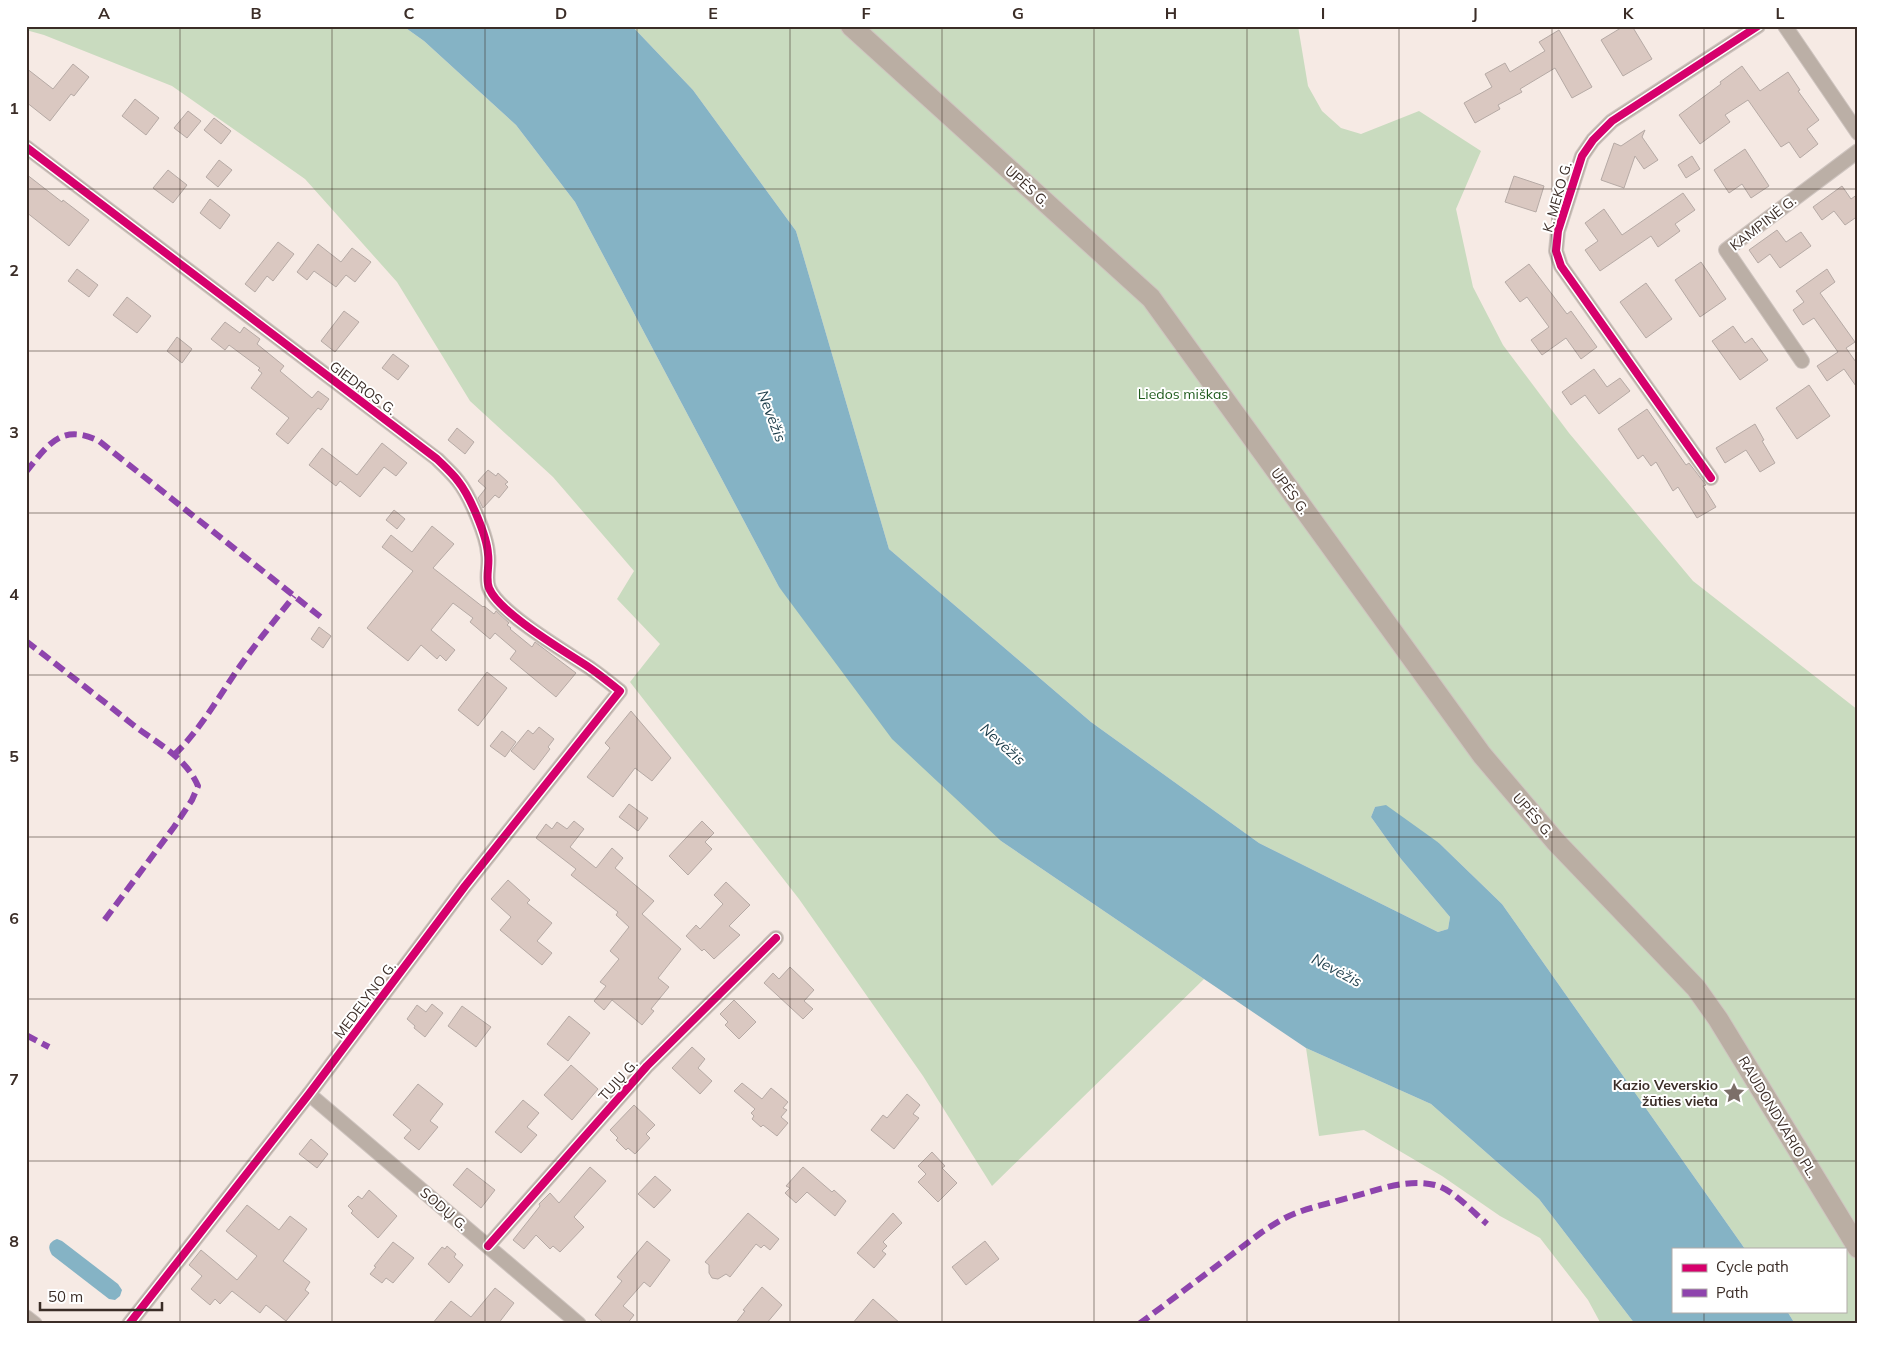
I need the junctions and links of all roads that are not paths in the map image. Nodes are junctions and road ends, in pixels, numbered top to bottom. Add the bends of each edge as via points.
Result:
1 (851, 26) edge
2 (1758, 26) edge
3 (1785, 26) edge
4 (1858, 133) edge
5 (26, 147) edge
6 (1858, 150) edge
7 (1802, 361) dead end
8 (1711, 478) dead end
9 (620, 691) joint
10 (776, 938) dead end
11 (1696, 988) joint
12 (310, 1094) junction
13 (488, 1246) junction
14 (1858, 1248) edge
15 (26, 1317) edge
16 (35, 1324) edge
17 (129, 1324) edge
18 (579, 1324) edge

1 - 11 main road, UPĖS G. via 1151,298 1482,756 1556,842
2 - 8 street, K. MEKO G. via 1612,121 1592,140 1582,156 1558,231 1556,251 1561,266
3 - 4 street
5 - 9 street, GIEDROS G. via 437,459 460,482 469,498 487,546 487,578 496,599 535,632
6 - 7 street, KAMPINĖ G. via 1726,250
9 - 12 street, MEDELYNO G. via 465,886
10 - 13 street, TUJŲ G. via 647,1066
11 - 14 main road, RAUDONDVARIO PL.
12 - 13 street, SODŲ G.
12 - 17 street, MEDELYNO G.
13 - 18 street, SODŲ G.
15 - 16 street

